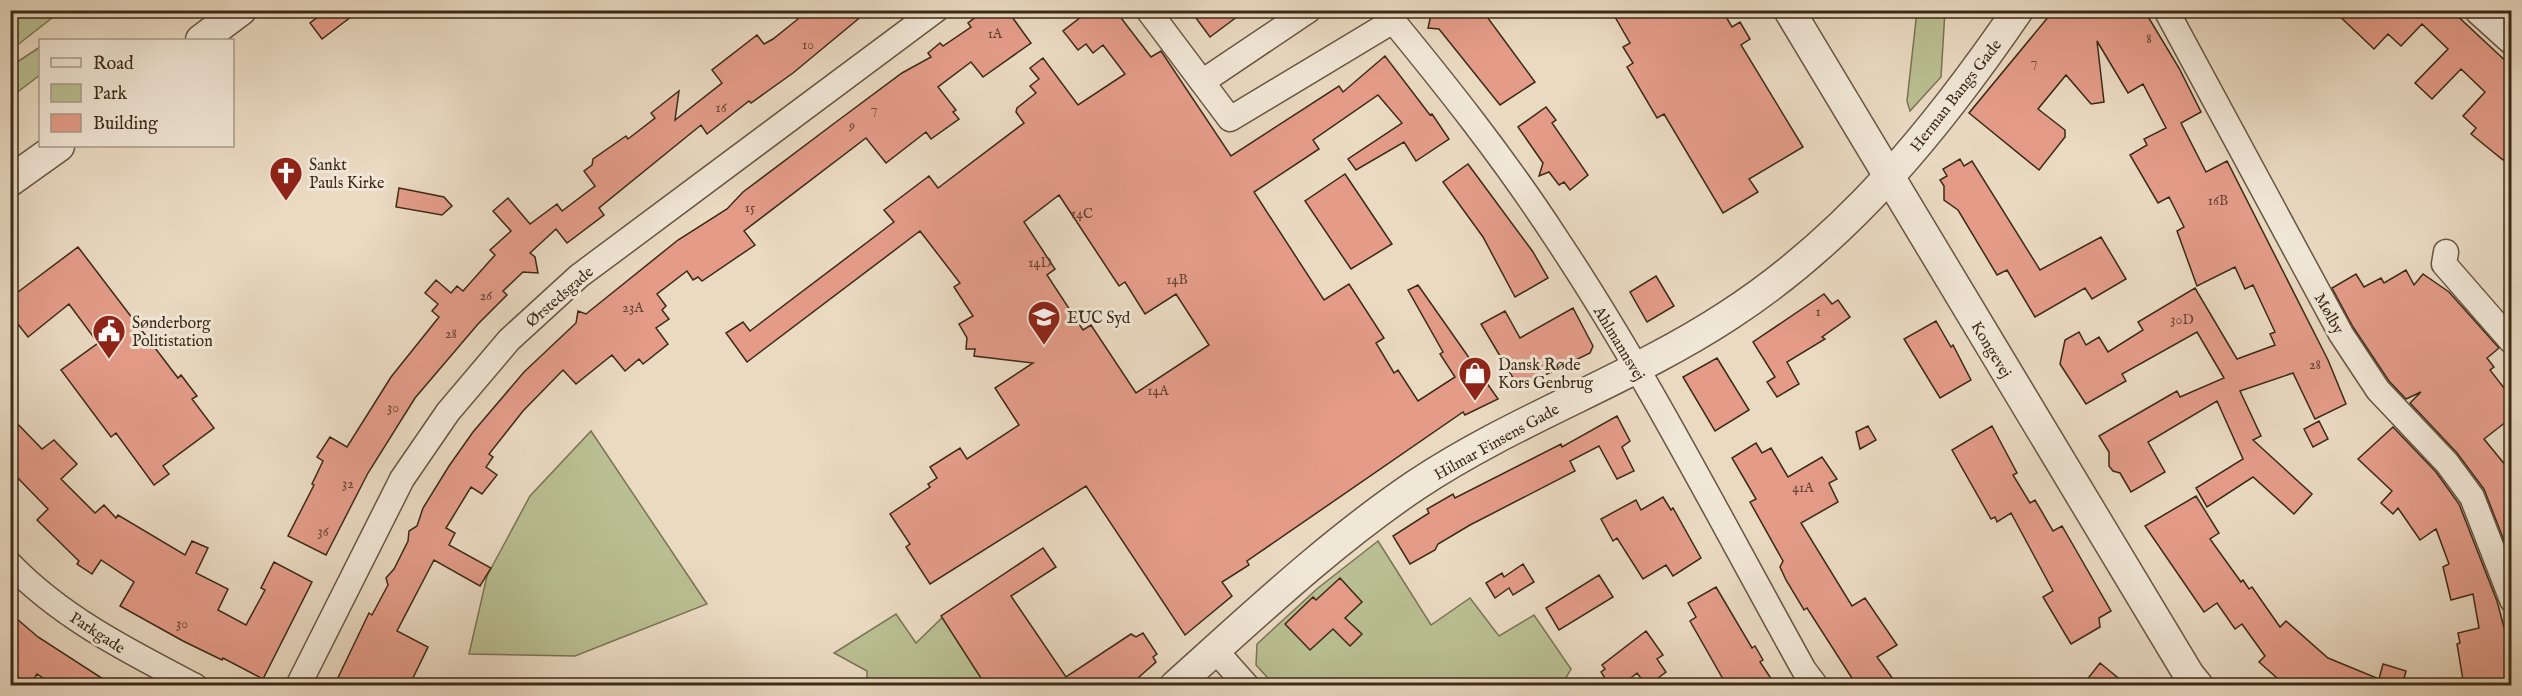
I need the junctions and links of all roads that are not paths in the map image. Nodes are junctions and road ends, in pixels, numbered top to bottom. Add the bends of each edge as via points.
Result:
1 (241, 10) edge
2 (936, 10) edge
3 (1148, 10) edge
4 (1309, 10) edge
5 (1789, 10) edge
6 (2018, 10) edge
7 (2166, 10) edge
8 (1389, 16) edge
9 (202, 39) edge
10 (1202, 82) junction
11 (57, 147) edge
12 (1890, 178) junction
13 (10, 181) edge
14 (2446, 252) dead end
15 (2511, 342) edge
16 (1636, 367) junction
17 (10, 564) edge
18 (2511, 600) edge
19 (1215, 650) junction
20 (195, 686) edge
21 (298, 686) edge
22 (1176, 686) edge
23 (1247, 686) edge
24 (1816, 686) edge
25 (2198, 686) edge

1 - 9 street
2 - 21 street, Ørstedsgade via 579,276 509,340 448,412 402,479
3 - 10 street, Ahlmannsvej
4 - 10 street
5 - 12 street, Kongevej
6 - 12 street, Herman Bangs Gade via 1976,72
7 - 18 street, Mølby via 2341,334 2378,390 2447,463 2472,497
8 - 10 street, Ahlmannsvej via 1230,119
8 - 16 street, Ahlmannsvej via 1468,112 1557,238
11 - 13 street
12 - 16 street, Hilmar Finsens Gade via 1807,259 1729,316
12 - 25 street, Kongevej
14 - 15 street via 2444,264
16 - 19 street, Hilmar Finsens Gade via 1504,434 1417,485 1345,538
16 - 24 street, Ahlmannsvej
17 - 20 street, Parkgade via 78,620 125,650
19 - 22 street, Hilmar Finsens Gade
19 - 23 street

